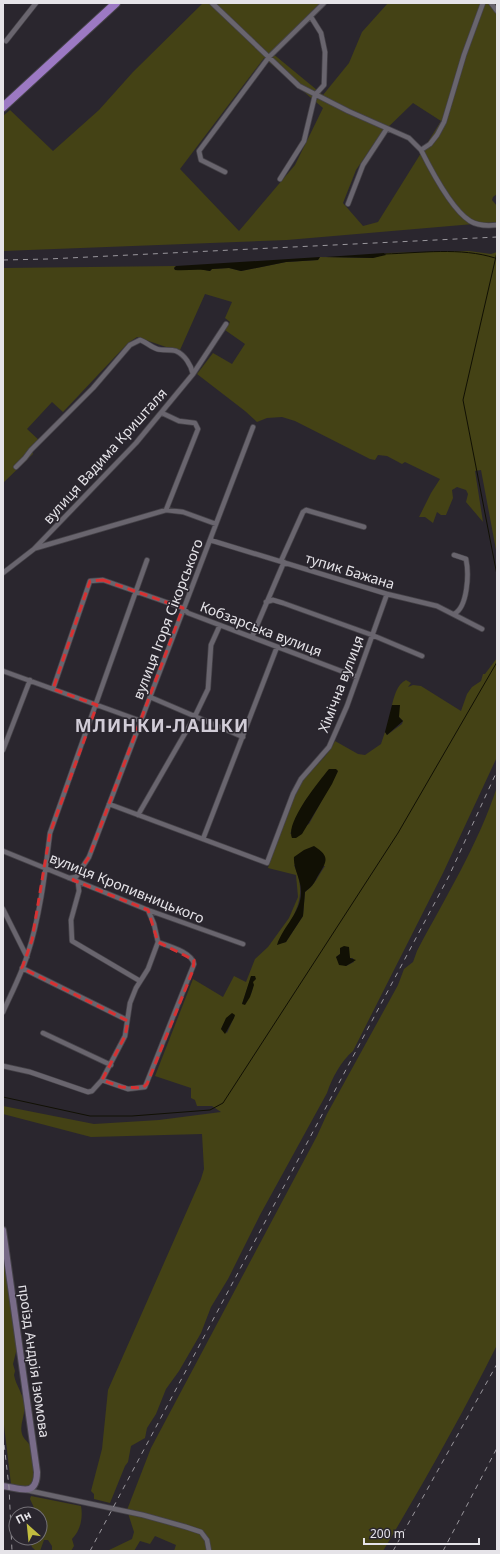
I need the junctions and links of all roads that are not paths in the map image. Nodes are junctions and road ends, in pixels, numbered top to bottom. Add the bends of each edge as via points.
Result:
1 (36, 3) edge
2 (116, 3) edge
3 (212, 3) edge
4 (324, 3) edge
5 (483, 3) edge
6 (491, 3) edge
7 (497, 11) edge
8 (311, 17) junction
9 (6, 42) dead end
10 (269, 58) junction
11 (315, 95) junction
12 (3, 106) edge
13 (386, 130) junction
14 (421, 150) junction
15 (225, 172) dead end
16 (280, 179) dead end
17 (348, 204) dead end
18 (496, 225) edge
19 (226, 324) dead end
20 (193, 374) junction
21 (162, 413) junction
22 (254, 427) dead end
23 (16, 467) dead end
24 (166, 510) junction
25 (216, 524) junction
26 (364, 526) dead end
27 (210, 540) junction
28 (34, 549) junction
29 (454, 555) dead end
30 (147, 560) dead end
31 (282, 561) junction
32 (3, 573) edge
33 (136, 592) junction
34 (387, 594) junction
35 (266, 602) junction
36 (183, 608) junction
37 (454, 614) junction
38 (220, 626) junction
39 (482, 629) dead end
40 (372, 635) junction
41 (252, 637) junction
42 (277, 647) junction
43 (422, 656) dead end
44 (3, 671) edge
45 (357, 677) junction
46 (30, 680) junction
47 (53, 689) junction
48 (150, 697) junction
49 (97, 705) junction
50 (195, 716) junction
51 (141, 721) junction
52 (243, 737) junction
53 (3, 750) edge
54 (109, 804) junction
55 (138, 815) junction
56 (203, 839) junction
57 (3, 851) edge
58 (46, 868) junction
59 (69, 878) junction
60 (78, 882) junction
61 (3, 909) edge
62 (148, 910) junction
63 (158, 942) junction
64 (243, 944) dead end
65 (27, 957) junction
66 (22, 968) junction
67 (140, 981) junction
68 (3, 1012) edge
69 (127, 1020) junction
70 (43, 1033) dead end
71 (111, 1065) junction
72 (3, 1066) edge
73 (102, 1080) junction
74 (3, 1230) edge
75 (3, 1486) edge
76 (26, 1490) junction
77 (209, 1551) edge

1 - 9 street
2 - 12 highway
3 - 10 street
4 - 8 street
5 - 14 street via 464,54 444,122 437,136
6 - 7 street
8 - 10 street
8 - 11 street via 321,33 325,52 324,85
10 - 11 street via 299,86
10 - 15 street via 198,151 201,160
11 - 13 street
11 - 16 street via 304,140
13 - 14 street via 409,138
13 - 17 street via 363,165
14 - 18 street via 437,182 461,213 470,221 482,226
19 - 20 street, вулиця Вадима Кришталя
20 - 21 street, вулиця Вадима Кришталя
20 - 23 street via 187,360 176,351 156,349 140,340 130,345 93,388
21 - 24 street via 179,421 195,423 198,429
21 - 28 street, вулиця Вадима Кришталя
22 - 25 street, вулиця Ігоря Сікорського
24 - 25 street via 183,512
24 - 28 street
25 - 27 street, вулиця Ігоря Сікорського
26 - 31 street via 306,510
27 - 31 street, тупик Бажана
27 - 36 street, вулиця Ігоря Сікорського
28 - 32 street, вулиця Вадима Кришталя
29 - 37 street via 466,559 468,567 462,605
30 - 33 street
31 - 34 street, тупик Бажана
31 - 35 street
33 - 36 street, Кобзарська вулиця
33 - 47 street, Кобзарська вулиця via 103,580 90,581
33 - 49 street
34 - 37 street, тупик Бажана via 437,606
34 - 40 street, Хімічна вулиця
35 - 40 street via 273,600
35 - 41 street
36 - 38 street, Кобзарська вулиця via 188,613
36 - 48 street, вулиця Ігоря Сікорського
37 - 39 street, тупик Бажана
38 - 41 street, Кобзарська вулиця
38 - 50 street via 211,645 208,688
40 - 43 street
40 - 45 street, Хімічна вулиця
41 - 42 street, Кобзарська вулиця
42 - 45 street, Кобзарська вулиця
42 - 52 street
44 - 46 street
45 - 56 street, Хімічна вулиця via 329,747 301,779 292,794 267,863
46 - 47 street
46 - 53 street
47 - 49 street
48 - 50 street
48 - 51 street, вулиця Ігоря Сікорського
49 - 51 street
49 - 58 street via 50,833
50 - 52 street
50 - 55 street
51 - 54 street, вулиця Ігоря Сікорського
52 - 56 street
54 - 55 street
54 - 59 street, вулиця Ігоря Сікорського via 86,862 76,877
55 - 56 street
57 - 58 street, вулиця Кропивницького
58 - 59 street, вулиця Кропивницького
58 - 65 street
59 - 60 street, вулиця Кропивницького
60 - 62 street, вулиця Кропивницького
60 - 67 street via 79,891 71,920 72,941
61 - 65 street
62 - 63 street
62 - 64 street, вулиця Кропивницького
63 - 67 street via 148,969
63 - 73 street via 188,955 194,960 194,964 147,1084 142,1088 128,1089
65 - 66 street
66 - 68 street
66 - 69 street
67 - 69 street via 130,1003
69 - 71 street via 125,1036
70 - 71 street
71 - 73 street
72 - 73 street via 30,1072 88,1092
74 - 76 street, проїзд Андрія Ізюмова via 37,1472 37,1481 33,1488
75 - 76 street
76 - 77 street via 143,1515 186,1527 201,1532 207,1540

